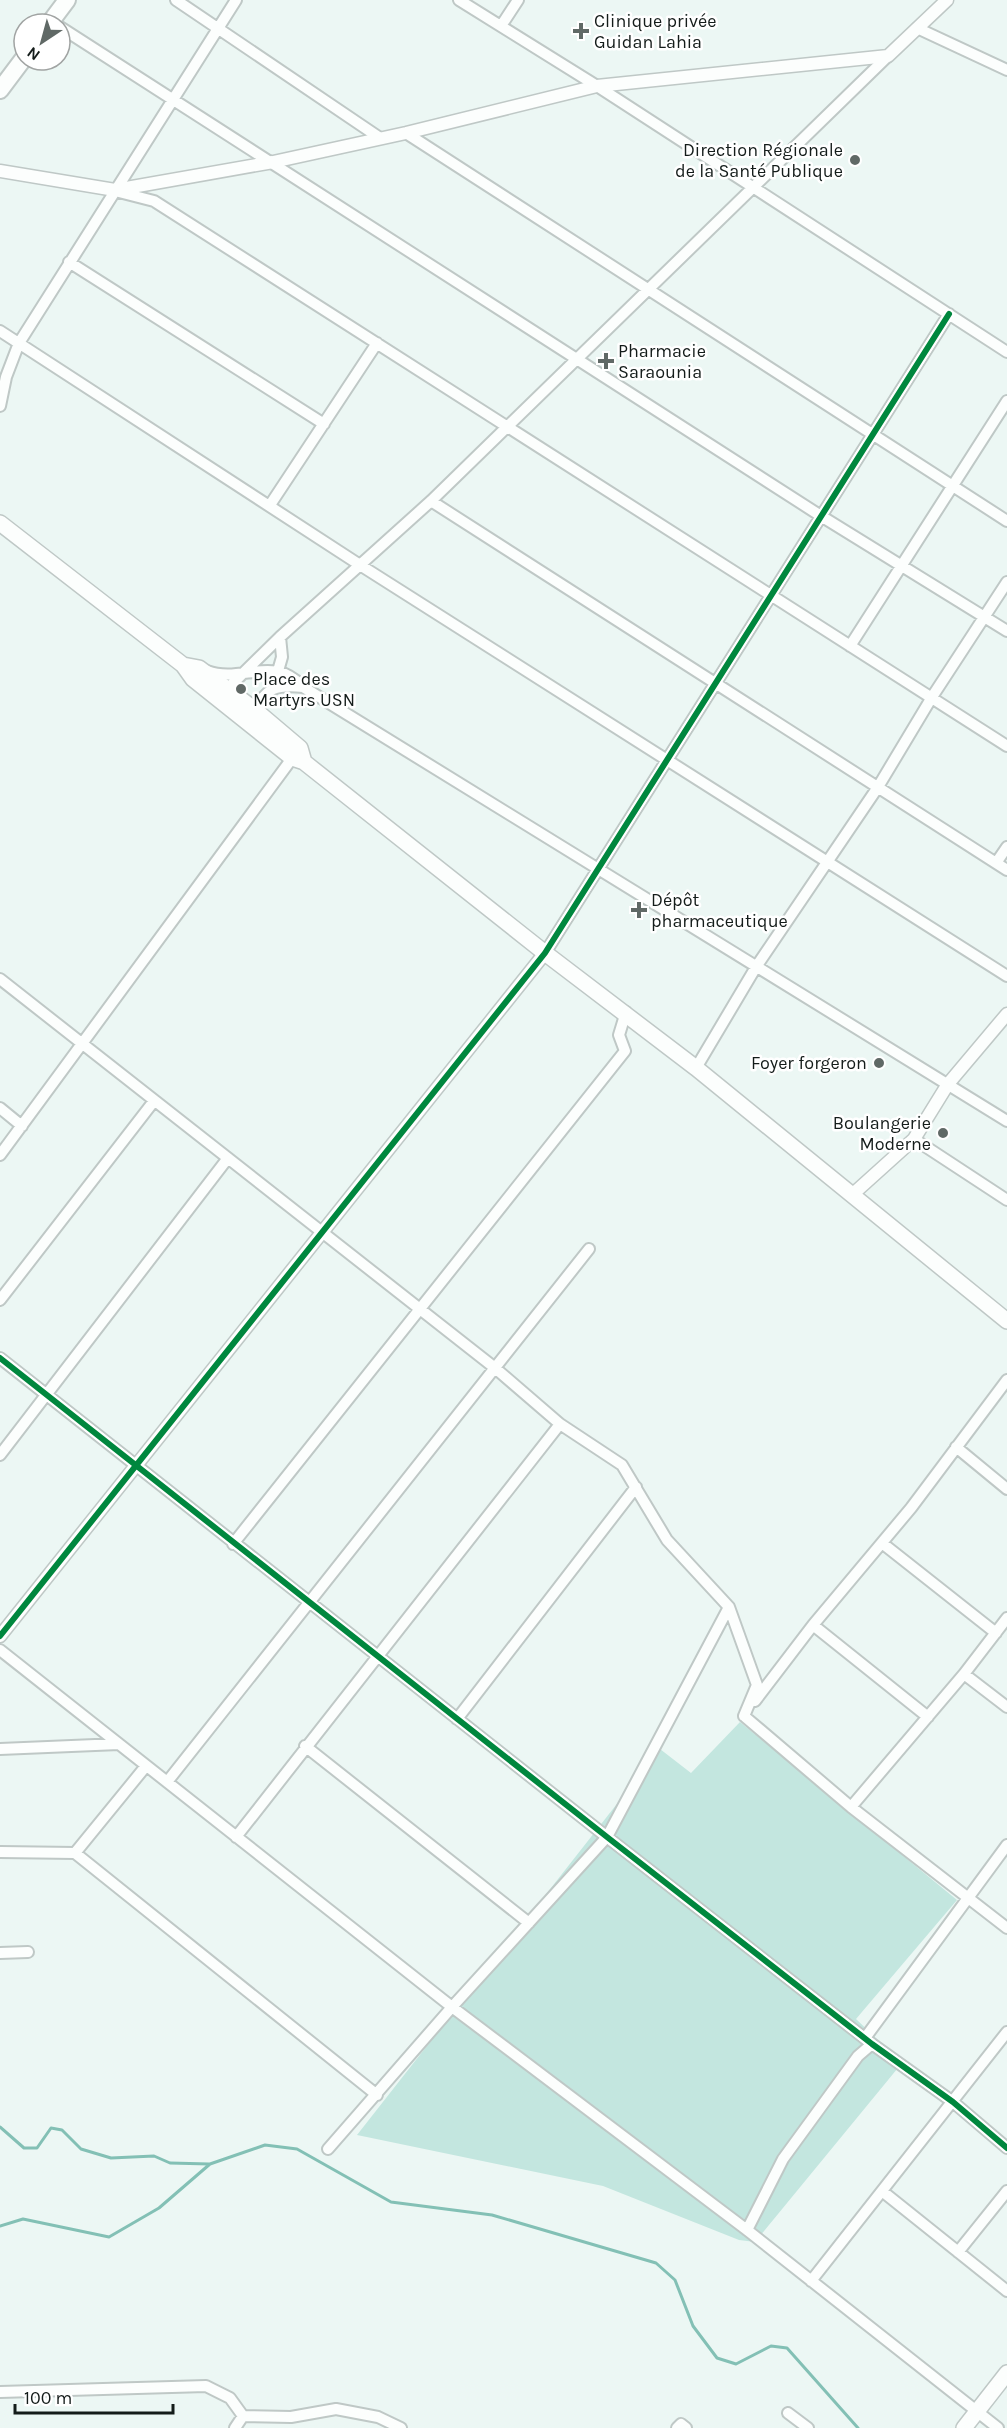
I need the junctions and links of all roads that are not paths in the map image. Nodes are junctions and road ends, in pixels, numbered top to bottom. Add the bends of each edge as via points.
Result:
1 (176, 0) edge
2 (236, 0) edge
3 (459, 0) edge
4 (518, 0) edge
5 (947, 0) edge
6 (501, 26) junction
7 (219, 28) junction
8 (917, 28) junction
9 (72, 35) edge
10 (888, 56) junction
11 (1007, 70) edge
12 (12, 72) edge
13 (2, 84) edge
14 (597, 86) junction
15 (174, 99) junction
16 (406, 133) junction
17 (380, 138) junction
18 (273, 162) junction
19 (0, 171) edge
20 (754, 188) junction
21 (115, 190) junction
22 (69, 262) junction
23 (647, 289) junction
24 (949, 314) junction
25 (0, 331) edge
26 (19, 343) junction
27 (377, 343) junction
28 (1007, 352) edge
29 (577, 359) junction
30 (1007, 401) edge
31 (0, 406) edge
32 (324, 424) junction
33 (507, 426) junction
34 (873, 435) junction
35 (953, 486) junction
36 (431, 501) junction
37 (270, 505) junction
38 (822, 516) junction
39 (1007, 521) edge
40 (0, 523) edge
41 (360, 565) junction
42 (901, 566) junction
43 (1007, 582) edge
44 (771, 596) junction
45 (985, 616) junction
46 (1007, 631) edge
47 (280, 637) junction
48 (850, 646) junction
49 (183, 665) junction
50 (199, 668) junction
51 (246, 672) junction
52 (284, 673) junction
53 (717, 682) junction
54 (303, 687) junction
55 (272, 688) junction
56 (223, 693) junction
57 (932, 697) junction
58 (250, 714) junction
59 (1007, 746) edge
60 (299, 756) junction
61 (668, 759) junction
62 (878, 787) junction
63 (1007, 847) edge
64 (827, 861) junction
65 (996, 863) junction
66 (598, 870) junction
67 (1007, 870) edge
68 (545, 953) junction
69 (756, 967) junction
70 (1007, 976) edge
71 (0, 979) edge
72 (626, 1012) junction
73 (1007, 1014) edge
74 (81, 1045) junction
75 (696, 1068) junction
76 (948, 1084) junction
77 (154, 1101) junction
78 (0, 1108) edge
79 (1007, 1121) edge
80 (22, 1126) junction
81 (914, 1138) junction
82 (0, 1155) edge
83 (228, 1158) junction
84 (853, 1194) junction
85 (1007, 1200) edge
86 (322, 1231) junction
87 (589, 1249) dead end
88 (0, 1300) edge
89 (421, 1310) junction
90 (1007, 1321) edge
91 (0, 1358) edge
92 (495, 1368) junction
93 (1007, 1380) edge
94 (47, 1396) junction
95 (560, 1424) junction
96 (956, 1447) junction
97 (0, 1455) edge
98 (134, 1466) junction
99 (636, 1487) junction
100 (1007, 1489) edge
101 (882, 1543) junction
102 (233, 1544) junction
103 (309, 1603) junction
104 (729, 1607) junction
105 (1007, 1618) edge
106 (813, 1625) junction
107 (996, 1633) junction
108 (0, 1636) edge
109 (0, 1650) edge
110 (378, 1654) junction
111 (964, 1674) junction
112 (1007, 1707) edge
113 (744, 1716) junction
114 (928, 1716) junction
115 (457, 1719) junction
116 (119, 1744) junction
117 (305, 1746) junction
118 (0, 1749) edge
119 (146, 1766) junction
120 (167, 1782) junction
121 (851, 1807) junction
122 (236, 1837) junction
123 (607, 1838) junction
124 (1007, 1845) edge
125 (0, 1852) edge
126 (75, 1852) junction
127 (966, 1898) junction
128 (529, 1923) junction
129 (1007, 1928) edge
130 (28, 1952) dead end
131 (0, 1953) edge
132 (452, 2007) junction
133 (1007, 2032) edge
134 (868, 2041) junction
135 (377, 2095) junction
136 (953, 2102) junction
137 (1007, 2148) edge
138 (328, 2149) dead end
139 (882, 2191) junction
140 (1007, 2191) edge
141 (747, 2230) junction
142 (958, 2252) junction
143 (811, 2281) junction
144 (1007, 2291) edge
145 (1007, 2373) edge
146 (0, 2392) edge
147 (977, 2410) junction
148 (788, 2413) dead end
149 (243, 2416) junction
150 (236, 2428) edge
151 (402, 2428) edge
152 (677, 2428) edge
153 (686, 2428) edge
154 (808, 2428) edge
155 (964, 2428) edge
156 (998, 2428) edge

1 - 7 street
2 - 7 street
3 - 6 street
4 - 6 street
5 - 8 street
6 - 14 street
7 - 15 street
7 - 17 street
8 - 10 street
8 - 11 street
9 - 15 street
10 - 14 street
10 - 20 street
12 - 13 main road
14 - 16 street
14 - 20 street
15 - 18 street
15 - 21 street
16 - 17 street
16 - 23 street
17 - 18 street
18 - 21 street
18 - 29 street
19 - 21 street
20 - 23 street
20 - 24 street
21 - 22 street
21 - 27 street via 154,201
22 - 26 street
22 - 32 street
23 - 29 street
23 - 34 street
24 - 28 street
24 - 34 street
25 - 26 street
26 - 31 street
26 - 37 street
27 - 32 street
27 - 33 street
29 - 33 street
29 - 38 street
30 - 35 street
32 - 37 street
33 - 36 street
33 - 44 street
34 - 35 street
34 - 38 street
35 - 39 street
35 - 42 street
36 - 41 street
36 - 53 street
37 - 41 street
38 - 42 street
38 - 44 street
40 - 49 main road
41 - 47 street
41 - 61 street
42 - 45 street
42 - 48 street
43 - 45 street
44 - 48 street
44 - 53 street
45 - 46 street
45 - 57 street
47 - 51 street
47 - 52 street
48 - 57 street
49 - 50 main road
49 - 56 main road via 193,679
50 - 51 street via 225,675
50 - 56 main road
51 - 52 street via 260,669
51 - 56 street
52 - 54 street
52 - 55 street
53 - 61 street
53 - 62 street
54 - 55 street
54 - 66 street
55 - 58 street
56 - 58 main road
57 - 59 street
57 - 62 street
58 - 60 main road
60 - 68 main road
60 - 74 street
61 - 64 street
61 - 66 street
62 - 64 street
62 - 65 street
63 - 65 street
64 - 69 street
64 - 70 street
65 - 67 street
66 - 68 street
66 - 69 street
68 - 72 main road
68 - 86 street
69 - 75 street
69 - 76 street
71 - 74 street
72 - 75 main road
72 - 89 street via 619,1035 625,1051
73 - 76 street
74 - 77 street
74 - 80 street
75 - 84 main road
76 - 79 street
76 - 81 street
77 - 83 street
77 - 88 street
78 - 80 street
80 - 82 street
81 - 84 street
81 - 85 street
83 - 86 street
83 - 94 street
84 - 90 main road
86 - 89 street
86 - 98 street
87 - 92 street
89 - 92 street
89 - 102 street
91 - 94 street
92 - 95 street
92 - 103 street
93 - 96 street
94 - 97 street
94 - 98 street
95 - 99 street via 622,1465
95 - 110 street
96 - 100 street
96 - 101 street
98 - 102 street
98 - 108 street
99 - 104 street via 668,1540
99 - 115 street
101 - 106 street
101 - 107 street
102 - 103 street
103 - 110 street
103 - 120 street
104 - 113 street via 757,1685
104 - 123 street
105 - 107 street
106 - 113 street
106 - 114 street
107 - 111 street
109 - 116 street
110 - 115 street
110 - 117 street
111 - 112 street
111 - 114 street
113 - 121 street
114 - 121 street
115 - 123 street
116 - 118 street
116 - 119 street
117 - 122 street
117 - 128 street
119 - 120 street
119 - 126 street
120 - 122 street
121 - 127 street
122 - 132 street
123 - 128 street
123 - 134 street
124 - 127 street
125 - 126 street
126 - 135 street
127 - 129 street
127 - 134 street
128 - 132 street
130 - 131 street
132 - 135 street
132 - 141 street
133 - 136 street
134 - 136 street
134 - 141 street via 783,2159
135 - 138 street
136 - 137 street
136 - 139 street
139 - 142 street
139 - 143 street
140 - 142 street
141 - 143 street
142 - 144 street
143 - 147 street
145 - 147 main road
146 - 149 street via 206,2386 230,2397
147 - 155 main road
147 - 156 street
148 - 154 street
149 - 150 street
149 - 151 street via 291,2417 336,2409 378,2417
152 - 153 street via 681,2424

